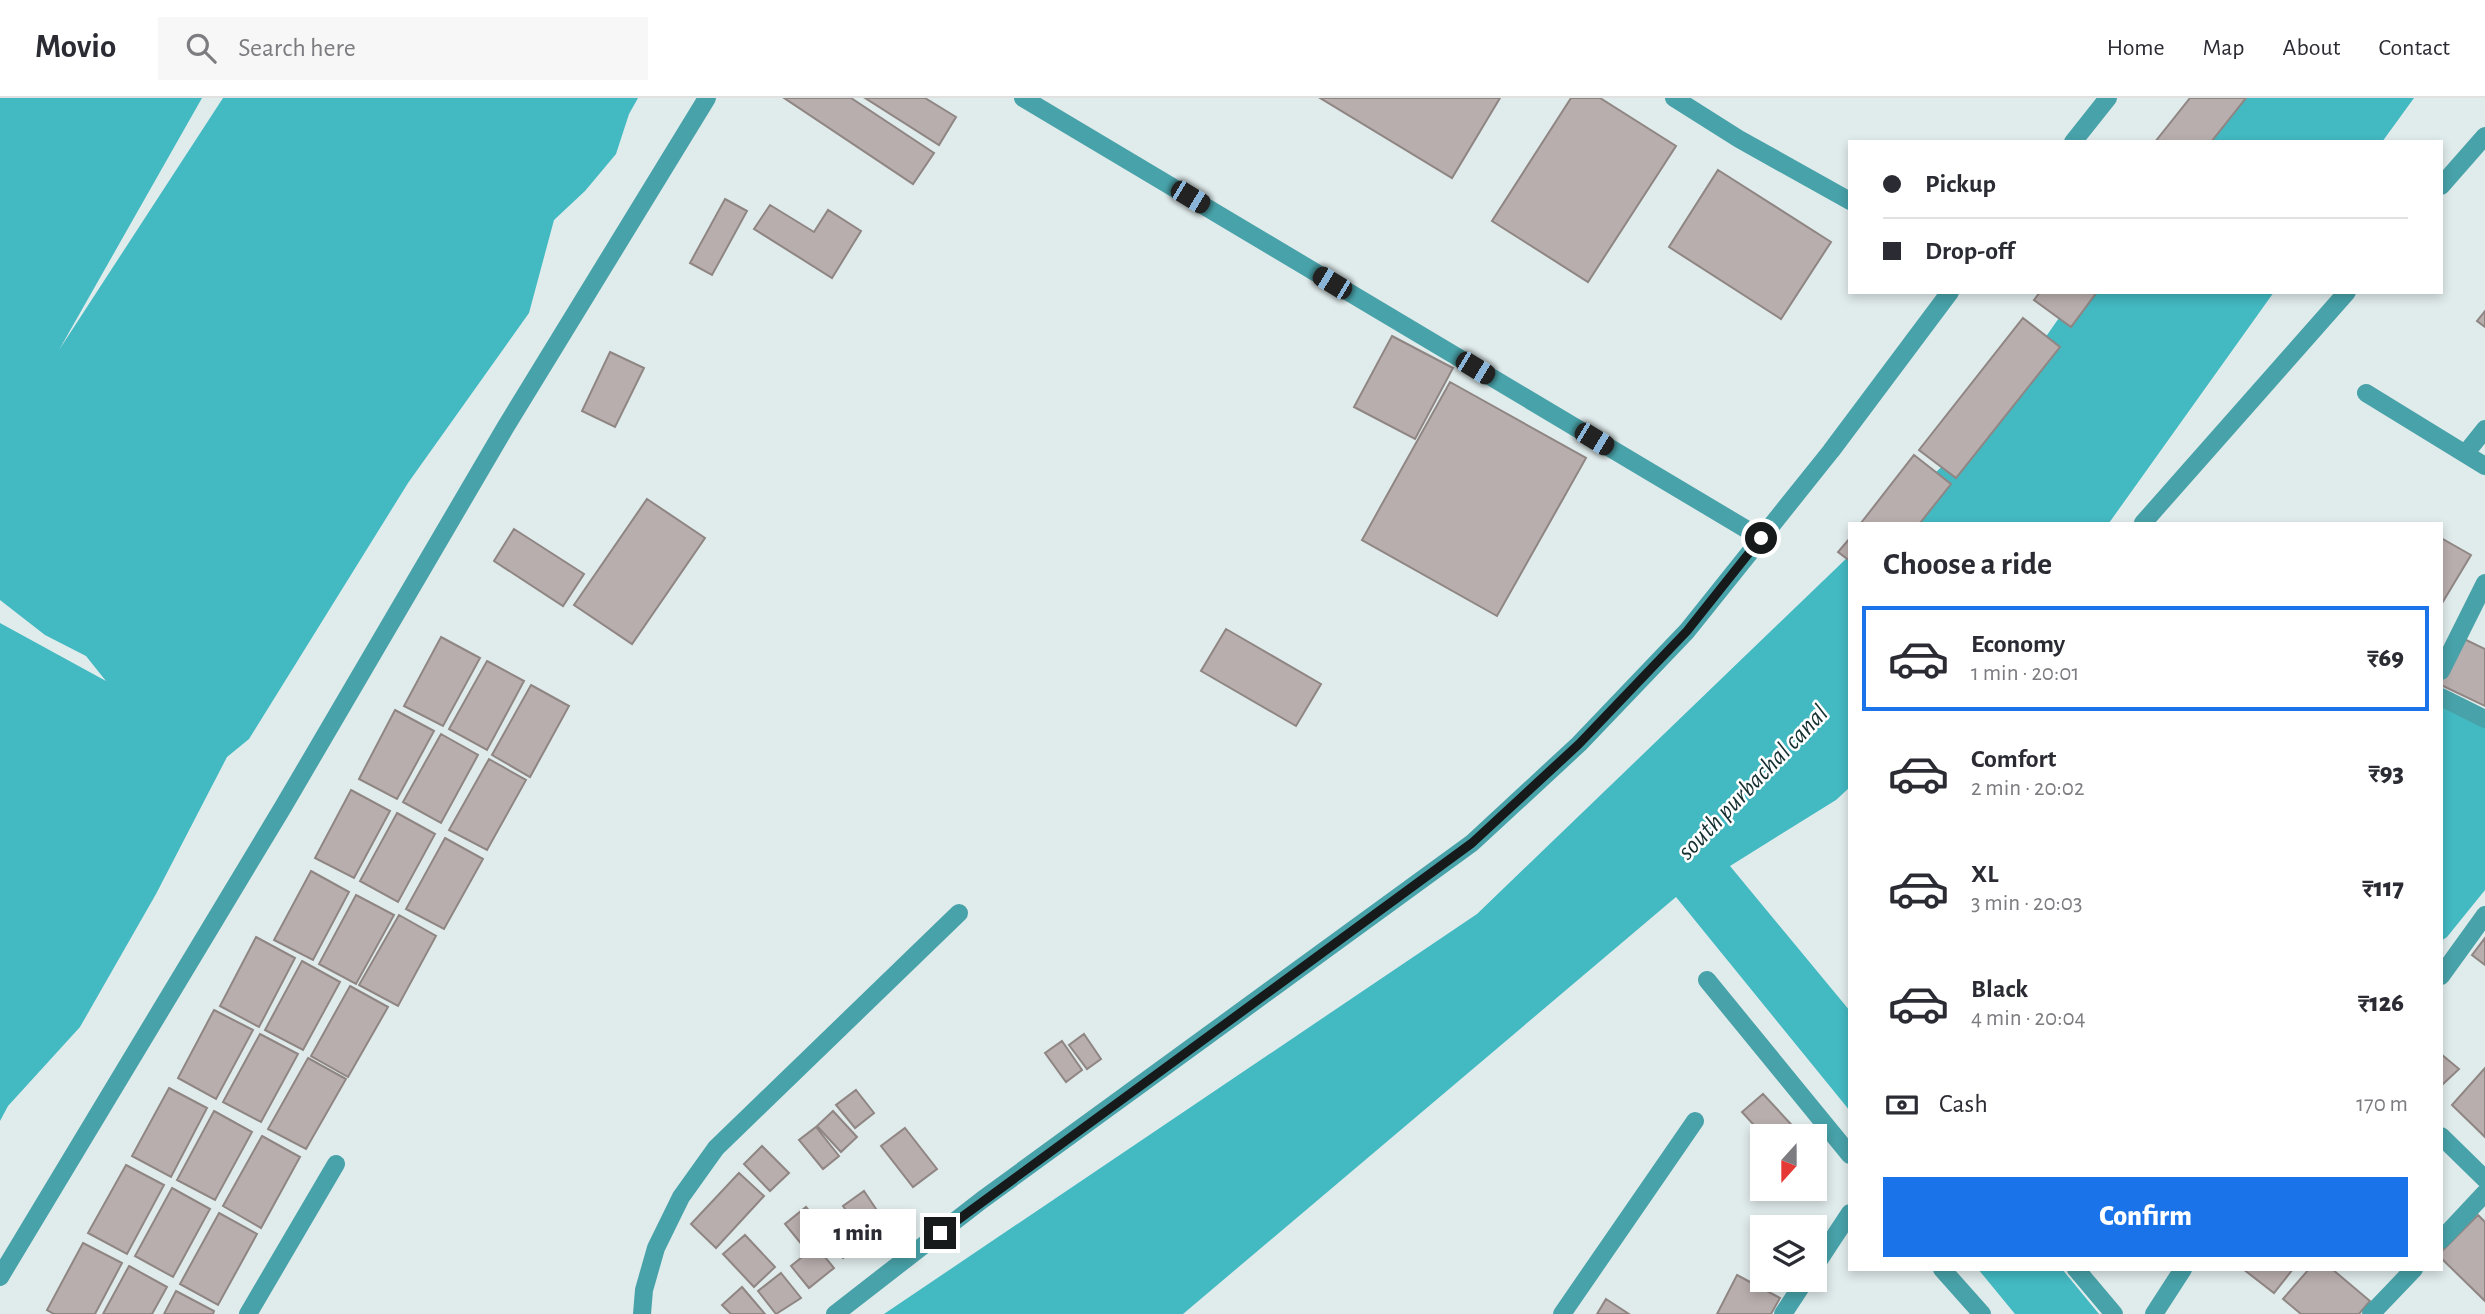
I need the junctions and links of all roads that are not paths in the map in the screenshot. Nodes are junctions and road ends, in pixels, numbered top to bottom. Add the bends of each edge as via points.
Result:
1 (707, 98) edge
2 (1023, 98) edge
3 (1674, 98) edge
4 (2108, 98) edge
5 (2485, 136) edge
6 (2075, 140) edge
7 (2443, 184) edge
8 (1848, 200) edge
9 (1949, 294) edge
10 (2345, 294) edge
11 (2366, 393) dead end
12 (2485, 429) edge
13 (2465, 454) junction
14 (2485, 466) edge
15 (2144, 522) edge
16 (1761, 538) junction
17 (2485, 583) edge
18 (2443, 667) edge
19 (2443, 698) edge
20 (2485, 719) edge
21 (959, 913) dead end
22 (2485, 915) edge
23 (2443, 973) edge
24 (1707, 980) dead end
25 (1695, 1121) dead end
26 (2443, 1138) edge
27 (1848, 1153) edge
28 (336, 1164) dead end
29 (2485, 1179) edge
30 (2485, 1193) edge
31 (1848, 1216) edge
32 (2443, 1238) edge
33 (1827, 1248) edge
34 (1944, 1271) edge
35 (2078, 1271) edge
36 (2182, 1271) edge
37 (2412, 1271) edge
38 (0, 1277) edge
39 (1797, 1292) edge
40 (248, 1314) edge
41 (642, 1314) edge
42 (835, 1314) edge
43 (1562, 1314) edge
44 (1783, 1314) edge
45 (1982, 1314) edge
46 (2114, 1314) edge
47 (2154, 1314) edge
48 (2371, 1314) edge

1 - 38 street via 505,428
2 - 16 street
3 - 8 street
4 - 6 street
5 - 7 street
9 - 16 street
10 - 15 street
11 - 13 street
12 - 13 street
13 - 14 street
16 - 42 street via 1678,641 1579,744 1472,843 982,1200
17 - 18 street
19 - 20 street
21 - 41 street via 716,1148 681,1197 656,1248
22 - 23 street
24 - 27 street
25 - 43 street
26 - 29 street
28 - 40 street
30 - 32 street
31 - 33 street
34 - 45 street
35 - 46 street
36 - 47 street
37 - 48 street
39 - 44 street

